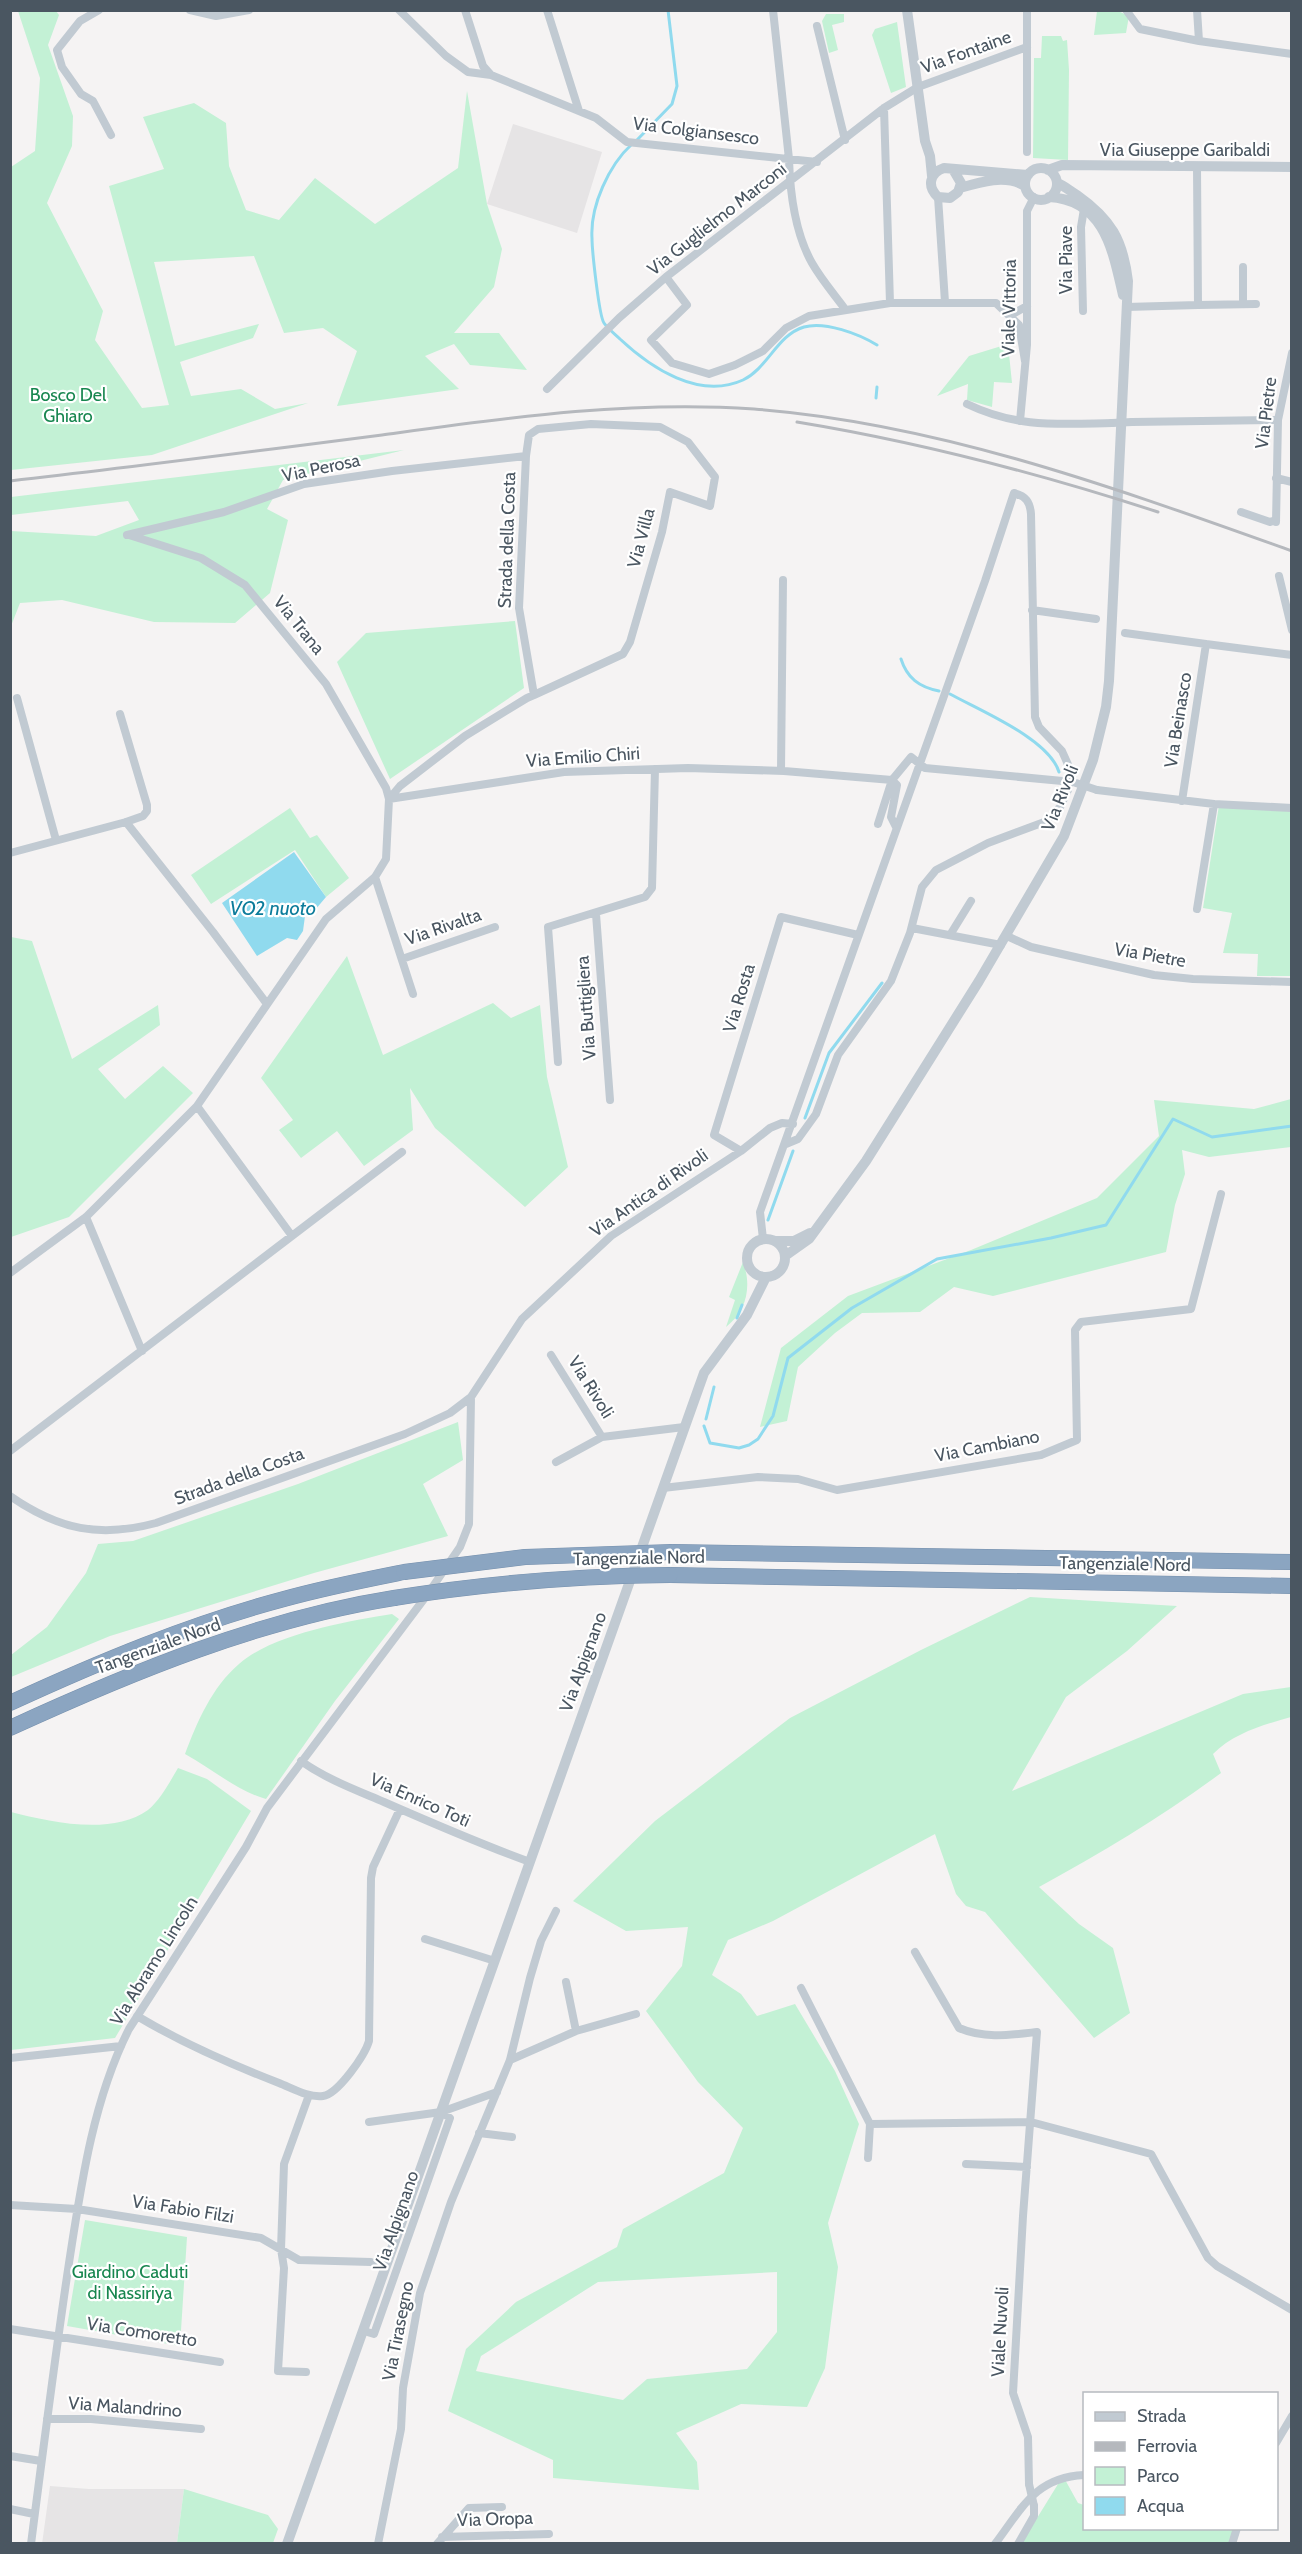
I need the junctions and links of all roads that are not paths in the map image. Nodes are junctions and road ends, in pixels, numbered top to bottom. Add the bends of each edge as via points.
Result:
1 (99, 10) edge
2 (190, 10) edge
3 (249, 10) edge
4 (399, 10) edge
5 (465, 10) edge
6 (547, 10) edge
7 (773, 10) edge
8 (907, 10) edge
9 (1027, 10) edge
10 (1126, 10) edge
11 (1197, 10) edge
12 (817, 26) dead end
13 (1199, 41) junction
14 (1027, 47) junction
15 (1292, 54) edge
16 (491, 75) junction
17 (918, 87) junction
18 (884, 108) junction
19 (579, 111) junction
20 (111, 135) dead end
21 (844, 140) junction
22 (1027, 152) dead end
23 (930, 156) junction
24 (789, 159) junction
25 (817, 162) junction
26 (1197, 167) junction
27 (1292, 167) edge
28 (949, 170) junction
29 (932, 176) junction
30 (1053, 176) junction
31 (1027, 180) junction
32 (789, 183) junction
33 (960, 188) junction
34 (938, 196) junction
35 (1034, 197) junction
36 (1049, 197) junction
37 (1084, 209) junction
38 (1243, 267) dead end
39 (666, 277) junction
40 (945, 302) junction
41 (890, 303) junction
42 (1244, 304) junction
43 (1256, 304) dead end
44 (1198, 305) junction
45 (1027, 306) junction
46 (1126, 307) junction
47 (845, 309) junction
48 (1083, 311) dead end
49 (1011, 315) junction
50 (1292, 353) edge
51 (1025, 361) junction
52 (547, 389) dead end
53 (967, 404) dead end
54 (1278, 420) junction
55 (1020, 421) junction
56 (538, 429) joint
57 (526, 456) junction
58 (1276, 478) junction
59 (1292, 482) edge
60 (1241, 512) dead end
61 (127, 535) joint
62 (1278, 576) dead end
63 (783, 580) dead end
64 (1032, 610) junction
65 (1096, 619) dead end
66 (1292, 630) edge
67 (1125, 633) dead end
68 (1206, 644) junction
69 (1292, 655) edge
70 (534, 695) junction
71 (17, 699) dead end
72 (120, 714) dead end
73 (918, 764) junction
74 (655, 769) junction
75 (781, 771) junction
76 (892, 780) junction
77 (1073, 782) junction
78 (389, 799) junction
79 (1182, 801) junction
80 (1214, 804) junction
81 (1292, 808) edge
82 (126, 822) junction
83 (878, 824) dead end
84 (896, 827) junction
85 (56, 840) junction
86 (10, 853) edge
87 (375, 877) junction
88 (971, 901) dead end
89 (1197, 909) dead end
90 (596, 914) junction
91 (495, 927) dead end
92 (912, 928) junction
93 (858, 935) junction
94 (950, 935) junction
95 (1004, 940) junction
96 (402, 959) junction
97 (1292, 982) edge
98 (413, 994) dead end
99 (267, 1004) junction
100 (558, 1062) dead end
101 (610, 1100) dead end
102 (197, 1106) junction
103 (793, 1124) junction
104 (786, 1144) junction
105 (741, 1151) junction
106 (402, 1152) dead end
107 (1221, 1194) dead end
108 (86, 1216) junction
109 (812, 1232) junction
110 (292, 1236) junction
111 (763, 1239) junction
112 (776, 1241) junction
113 (785, 1256) junction
114 (754, 1272) junction
115 (10, 1273) edge
116 (766, 1277) junction
117 (752, 1303) junction
118 (142, 1351) junction
119 (552, 1355) dead end
120 (704, 1373) joint
121 (471, 1397) junction
122 (684, 1427) junction
123 (602, 1437) junction
124 (10, 1451) edge
125 (556, 1462) dead end
126 (663, 1488) junction
127 (10, 1496) edge
128 (1292, 1562) edge
129 (1292, 1586) edge
130 (10, 1703) edge
131 (10, 1728) edge
132 (302, 1761) junction
133 (400, 1809) junction
134 (530, 1862) junction
135 (556, 1911) dead end
136 (425, 1939) dead end
137 (915, 1952) dead end
138 (495, 1961) junction
139 (566, 1982) dead end
140 (801, 1988) dead end
141 (636, 2014) dead end
142 (137, 2016) junction
143 (576, 2031) junction
144 (121, 2046) junction
145 (10, 2058) edge
146 (510, 2060) junction
147 (497, 2092) junction
148 (309, 2095) junction
149 (441, 2112) junction
150 (369, 2122) dead end
151 (1031, 2122) junction
152 (870, 2124) junction
153 (479, 2133) junction
154 (513, 2137) dead end
155 (868, 2158) dead end
156 (966, 2164) dead end
157 (1027, 2167) junction
158 (10, 2205) edge
159 (77, 2210) junction
160 (281, 2249) junction
161 (386, 2266) junction
162 (1292, 2310) edge
163 (10, 2329) edge
164 (364, 2331) junction
165 (58, 2336) junction
166 (220, 2362) dead end
167 (306, 2372) dead end
168 (1292, 2416) edge
169 (47, 2419) junction
170 (201, 2429) dead end
171 (1278, 2440) edge
172 (10, 2456) edge
173 (41, 2461) junction
174 (1083, 2475) edge
175 (1030, 2504) junction
176 (502, 2507) dead end
177 (10, 2509) edge
178 (34, 2514) junction
179 (549, 2534) dead end
180 (440, 2540) edge
181 (31, 2544) edge
182 (288, 2544) edge
183 (378, 2544) edge
184 (995, 2544) edge
185 (1018, 2544) edge

1 - 20 street via 80,21 57,50 62,67 81,94 93,101
2 - 3 street via 216,16
4 - 16 street, Via Colgiansesco via 446,57 468,72
5 - 16 street via 483,66
6 - 19 street
7 - 24 street
8 - 17 street
9 - 14 street
10 - 13 street via 1140,29
11 - 13 street
12 - 21 street
13 - 15 street
14 - 17 street, Via Fontaine
14 - 22 street
16 - 19 street, Via Colgiansesco
17 - 18 street, Via Guglielmo Marconi
17 - 23 street
18 - 21 street, Via Guglielmo Marconi
18 - 41 street
19 - 24 street, Via Colgiansesco via 634,142
21 - 25 street, Via Guglielmo Marconi
23 - 28 street
23 - 29 street
24 - 25 street, Via Colgiansesco
24 - 32 street
25 - 32 street, Via Guglielmo Marconi
26 - 27 street, Via Giuseppe Garibaldi
26 - 30 street, Via Giuseppe Garibaldi via 1078,166
26 - 44 street
28 - 29 street
28 - 31 street via 1020,172
28 - 33 street via 959,177
29 - 34 street via 932,189
30 - 31 street via 1036,169
30 - 36 street via 1055,191
30 - 46 street, Via Rivoli via 1093,206 1114,231 1126,263
31 - 33 street via 1009,179
31 - 35 street
32 - 39 street, Via Guglielmo Marconi
32 - 47 street via 811,263
33 - 34 street via 950,198
34 - 40 street
35 - 36 street
35 - 45 street, Viale Vittoria via 1027,211
36 - 37 street, Via Rivoli via 1071,201
37 - 46 street, Via Rivoli via 1099,224 1114,250
37 - 48 street, Via Piave
38 - 42 street
39 - 47 street via 687,305 651,340 672,363 709,374 763,351 786,328 809,316
39 - 52 street, Via Guglielmo Marconi
40 - 41 street
40 - 49 street via 996,303
41 - 47 street
42 - 43 street
42 - 44 street
44 - 46 street
45 - 49 street
45 - 51 street, Viale Vittoria
46 - 95 street, Via Rivoli via 1106,707 1093,760 1069,826
49 - 51 street via 1019,325
50 - 54 street, Via Pietre
51 - 55 street, Viale Vittoria
53 - 55 street via 984,413
54 - 55 street, bridge via 1033,425
54 - 58 street, Via Pietre
56 - 57 street, Strada della Costa via 529,435
56 - 70 street, Via Villa via 591,424 660,427 688,442 715,477 710,506 670,492 630,642 623,654
57 - 61 street, Via Perosa via 304,484 224,512
57 - 70 street, Strada della Costa via 519,608
58 - 59 street
58 - 60 street, Via Pietre via 1276,521
61 - 78 street, Via Trana via 201,558 245,585 326,684
62 - 66 street
63 - 75 street
64 - 65 street
64 - 73 street via 1031,508 1023,495 1014,493
64 - 77 street via 1035,717 1039,727 1062,751
67 - 68 street
68 - 69 street
68 - 79 street, Via Beinasco
70 - 78 street via 465,736
71 - 85 street
72 - 82 street via 147,805 143,816
73 - 76 street via 909,758
73 - 77 street via 926,768
73 - 84 street
74 - 75 street, Via Emilio Chiri
74 - 78 street, Via Emilio Chiri via 564,772
74 - 90 street, Via Buttigliera via 651,888 645,897
75 - 76 street, Via Emilio Chiri
76 - 83 street
76 - 84 street via 897,785 891,817
77 - 79 street, bridge via 1097,790
77 - 92 street via 1047,821 988,843 936,870 922,887
78 - 87 street via 386,859
79 - 80 street
80 - 81 street
80 - 89 street
82 - 85 street
82 - 99 street
84 - 93 street
85 - 86 street
87 - 96 street, Via Rivalta
87 - 99 street via 326,919
88 - 94 street
90 - 100 street, Via Buttigliera via 548,927
90 - 101 street, Via Buttigliera
91 - 96 street, Via Rivalta
92 - 94 street
92 - 104 street via 891,981 838,1056 816,1114 798,1140
93 - 103 street
93 - 105 street, Via Rosta via 781,917 714,1135
94 - 95 street
95 - 97 street, Via Pietre via 1154,975
95 - 109 street, Via Rivoli via 866,1161
96 - 98 street, Via Rivalta
99 - 102 street
102 - 108 street
102 - 110 street
103 - 104 street
103 - 105 street, Via Antica di Rivoli via 770,1128
104 - 111 street via 760,1212
105 - 121 street, Via Antica di Rivoli via 611,1236 522,1319
106 - 110 street
107 - 126 street, Via Cambiano via 1191,1309 1081,1322 1074,1330 1077,1440 1041,1455 837,1490 798,1479 758,1477
108 - 115 street
108 - 118 street
109 - 112 street via 794,1241
109 - 113 street, Via Rivoli via 803,1245
110 - 118 street
111 - 112 street
111 - 114 street, Via Rivoli via 749,1250 748,1262
112 - 113 street
113 - 116 street, Via Rivoli via 778,1273
114 - 116 street
114 - 117 street, Via Rivoli
116 - 117 street, Via Rivoli
117 - 120 street, Via Rivoli via 740,1326
118 - 124 street
119 - 123 street, Via Rivoli
120 - 122 street, Via Alpignano
121 - 127 street, Strada della Costa via 450,1413 405,1434 128,1531 70,1526
121 - 132 street, Via Abramo Lincoln via 470,1524 460,1547
122 - 123 street, Via Rivoli
122 - 126 street, Via Alpignano
123 - 125 street, Via Rivoli
126 - 134 street, Via Alpignano
128 - 130 highway, Tangenziale Nord, bridge via 672,1552 525,1557 404,1572 283,1599 201,1624
129 - 131 highway, Tangenziale Nord, bridge via 670,1575 492,1583 394,1598 302,1618 196,1651
132 - 133 street, Via Enrico Toti
132 - 142 street, Via Abramo Lincoln via 267,1808
133 - 134 street, Via Enrico Toti
133 - 148 street via 371,1878 367,2045 333,2093
134 - 138 street, Via Alpignano
135 - 146 street, Via Tirasegno via 541,1941
136 - 138 street
137 - 151 street, Viale Nuvoli via 959,2028 993,2036 1037,2032
138 - 149 street, Via Alpignano
139 - 143 street
140 - 152 street
141 - 143 street
142 - 144 street, Via Abramo Lincoln
142 - 148 street via 215,2058
143 - 146 street
144 - 145 street
144 - 159 street, Via Abramo Lincoln via 93,2133
146 - 147 street, Via Tirasegno
147 - 149 street
147 - 153 street, Via Tirasegno
148 - 160 street via 284,2164
149 - 150 street
149 - 161 street, Via Alpignano
149 - 164 street, Via Alpignano via 450,2118 374,2334
151 - 152 street
151 - 157 street, Viale Nuvoli
151 - 162 street via 1151,2154 1208,2258
152 - 155 street
153 - 154 street
153 - 183 street, Via Tirasegno via 420,2293 403,2388 401,2429
156 - 157 street
157 - 175 street, Viale Nuvoli, bridge via 1013,2393 1028,2437
158 - 159 street, Via Fabio Filzi
159 - 160 street, Via Fabio Filzi via 261,2238
159 - 165 street, Via Abramo Lincoln
160 - 161 street, Via Fabio Filzi via 299,2260
160 - 167 street via 284,2268 278,2371
161 - 164 street, Via Alpignano
163 - 165 street, Via Comoretto
164 - 182 street, Via Alpignano
165 - 166 street, Via Comoretto
165 - 169 street, Via Abramo Lincoln
168 - 171 street
169 - 170 street, Via Malandrino
169 - 173 street, Via Abramo Lincoln
172 - 173 street
173 - 178 street, Via Abramo Lincoln
174 - 175 street via 1063,2476 1039,2490
175 - 184 street
175 - 185 street via 1034,2516
176 - 180 street, Via Oropa via 469,2508
177 - 178 street
178 - 181 street, Via Abramo Lincoln
179 - 180 street, Via Oropa

